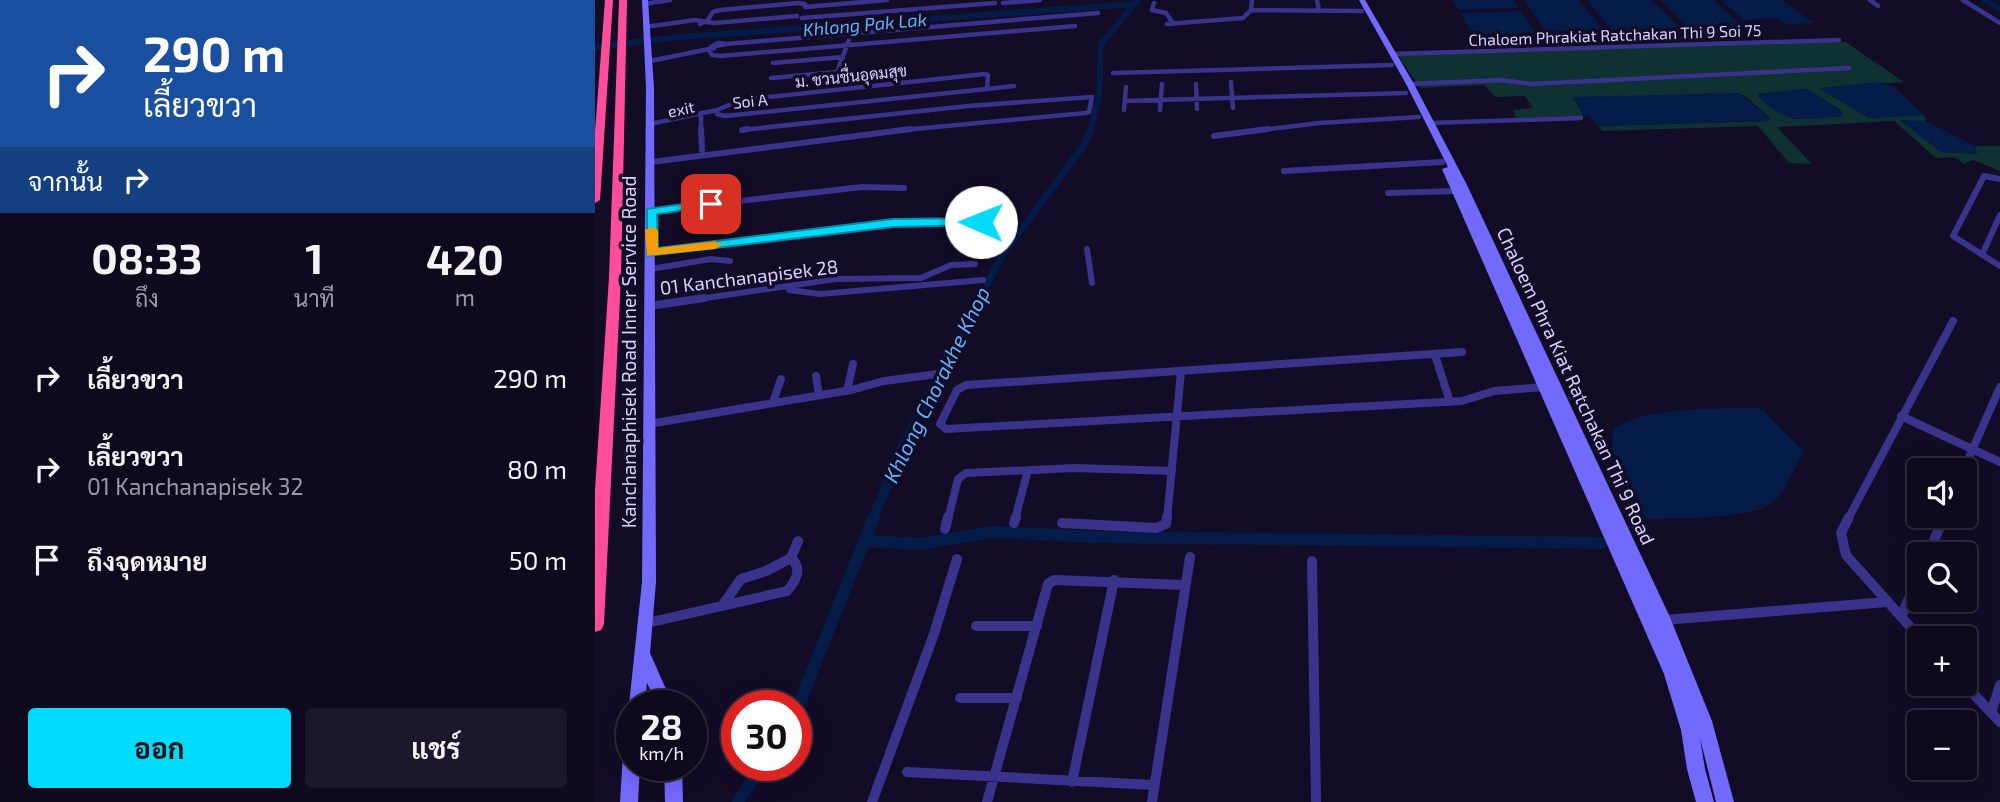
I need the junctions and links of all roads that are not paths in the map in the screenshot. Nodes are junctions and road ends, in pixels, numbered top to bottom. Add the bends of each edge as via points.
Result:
1 (609, 0) edge
2 (624, 0) edge
3 (670, 0) edge
4 (887, 0) edge
5 (1040, 0) edge
6 (1252, 0) edge
7 (1317, 0) edge
8 (1870, 0) edge
9 (1963, 0) edge
10 (1003, 1) edge
11 (645, 2) edge
12 (966, 3) edge
13 (1154, 4) dead end
14 (1360, 4) edge
15 (805, 6) junction
16 (1878, 6) dead end
17 (1251, 10) junction
18 (1319, 11) junction
19 (1098, 13) dead end
20 (799, 17) junction
21 (1029, 18) junction
22 (688, 20) junction
23 (711, 23) junction
24 (2000, 23) edge
25 (1075, 26) dead end
26 (1027, 29) junction
27 (853, 32) junction
28 (644, 36) junction
29 (1839, 40) dead end
30 (848, 45) junction
31 (711, 48) junction
32 (843, 57) junction
33 (1392, 60) junction
34 (650, 61) junction
35 (773, 63) dead end
36 (1849, 68) dead end
37 (1146, 71) junction
38 (1113, 73) dead end
39 (771, 78) dead end
40 (1138, 80) dead end
41 (1231, 82) dead end
42 (1162, 84) dead end
43 (1196, 84) dead end
44 (1014, 86) dead end
45 (1126, 87) dead end
46 (987, 89) junction
47 (1408, 89) junction
48 (1233, 97) junction
49 (1197, 98) junction
50 (1160, 99) junction
51 (1125, 101) junction
52 (968, 106) junction
53 (1233, 108) dead end
54 (1197, 109) dead end
55 (1124, 110) dead end
56 (1160, 110) dead end
57 (717, 112) junction
58 (701, 115) junction
59 (876, 116) junction
60 (1581, 118) dead end
61 (1424, 120) junction
62 (967, 123) junction
63 (650, 126) junction
64 (782, 126) junction
65 (742, 130) dead end
66 (873, 133) junction
67 (1215, 136) dead end
68 (775, 145) junction
69 (702, 150) dead end
70 (651, 162) junction
71 (1443, 162) junction
72 (1284, 171) dead end
73 (2000, 179) edge
74 (904, 188) dead end
75 (1455, 191) junction
76 (1388, 193) dead end
77 (595, 201) edge
78 (1006, 202) dead end
79 (651, 211) junction
80 (993, 215) junction
81 (2000, 215) edge
82 (981, 222) junction
83 (1010, 226) dead end
84 (1005, 241) dead end
85 (1087, 249) dead end
86 (651, 253) junction
87 (1982, 255) junction
88 (730, 261) dead end
89 (975, 264) dead end
90 (2000, 267) edge
91 (650, 269) junction
92 (983, 280) dead end
93 (1092, 283) dead end
94 (789, 286) junction
95 (650, 306) junction
96 (1953, 321) dead end
97 (1462, 352) dead end
98 (1435, 355) junction
99 (853, 364) dead end
100 (1181, 372) junction
101 (938, 374) dead end
102 (816, 376) dead end
103 (781, 379) dead end
104 (1544, 387) junction
105 (2000, 387) edge
106 (847, 391) junction
107 (819, 395) junction
108 (773, 402) junction
109 (1450, 402) junction
110 (1174, 416) junction
111 (1901, 416) junction
112 (649, 424) junction
113 (1972, 450) junction
114 (1969, 458) edge
115 (2000, 462) edge
116 (1028, 470) junction
117 (1172, 471) junction
118 (1014, 523) dead end
119 (1062, 523) dead end
120 (945, 528) dead end
121 (798, 541) dead end
122 (1190, 557) dead end
123 (791, 558) junction
124 (957, 559) dead end
125 (1312, 561) dead end
126 (1114, 580) junction
127 (1185, 585) junction
128 (1887, 602) junction
129 (1907, 603) edge
130 (722, 606) junction
131 (1901, 617) junction
132 (1664, 620) junction
133 (595, 624) edge
134 (647, 624) junction
135 (976, 626) dead end
136 (1037, 626) junction
137 (1909, 626) edge
138 (644, 656) junction
139 (2000, 684) edge
140 (639, 690) edge
141 (659, 690) edge
142 (1976, 696) edge
143 (960, 698) dead end
144 (1017, 698) junction
145 (1991, 713) junction
146 (2000, 722) edge
147 (907, 772) dead end
148 (995, 777) junction
149 (630, 781) edge
150 (673, 781) edge
151 (1072, 782) junction
152 (1154, 786) junction
153 (629, 802) edge
154 (674, 802) edge
155 (872, 802) edge
156 (987, 802) edge
157 (1152, 802) edge
158 (1316, 802) edge
159 (1705, 802) edge
160 (1725, 802) edge

1 - 77 highway
2 - 133 highway via 615,277
3 - 11 street
4 - 15 street
5 - 10 street
6 - 17 street
7 - 18 street
8 - 16 street
9 - 24 street
10 - 12 street
11 - 28 main road, Kanchanaphisek Road Inner Service Road
12 - 20 street
13 - 17 street via 1152,10 1167,13 1170,23 1239,19
14 - 18 street
14 - 33 main road, Chaloem Phra Kiat Ratchakan Thi 9 Road
15 - 20 street
15 - 23 street via 720,10 712,12
17 - 18 street
19 - 21 street
20 - 23 street
21 - 26 street
21 - 27 street
22 - 23 street
22 - 23 street
22 - 28 street
25 - 26 street
26 - 30 street
27 - 30 street
27 - 31 street
28 - 34 main road, Kanchanaphisek Road Inner Service Road
29 - 33 street, Chaloem Phrakiat Ratchakan Thi 9 Soi 75
30 - 31 street via 715,56
30 - 32 street
31 - 34 street
32 - 35 street
32 - 39 street via 837,72
33 - 37 street, Chaloem Phrakiat Ratchakan Thi 9 Soi 75
33 - 47 main road, Chaloem Phra Kiat Ratchakan Thi 9 Road
34 - 63 main road, Kanchanaphisek Road Inner Service Road
36 - 47 street via 1531,84 1501,80
37 - 38 street, Chaloem Phrakiat Ratchakan Thi 9 Soi 75
37 - 40 street
41 - 48 street
42 - 50 street
43 - 49 street
44 - 46 street, Soi A
45 - 51 street
46 - 57 street, Soi A via 725,116
46 - 57 street, ม. ชวนชื่นอุดมสุข via 985,74 741,100
47 - 48 street
47 - 61 main road, Chaloem Phra Kiat Ratchakan Thi 9 Road
48 - 49 street
48 - 53 street
49 - 50 street
49 - 54 street
50 - 51 street
50 - 56 street
51 - 55 street
52 - 59 street
52 - 62 street
52 - 62 street via 1092,97 1086,113
57 - 58 street, exit
58 - 63 street, exit
58 - 69 street
59 - 64 street
59 - 66 street
60 - 61 street
61 - 67 street via 1319,123
61 - 71 main road, Chaloem Phra Kiat Ratchakan Thi 9 Road
61 - 132 main road, Chaloem Phra Kiat Ratchakan Thi 9 Road via 1461,183
62 - 66 street
63 - 70 main road, Kanchanaphisek Road Inner Service Road
64 - 65 street
64 - 68 street
66 - 68 street
68 - 70 street
70 - 79 main road, Kanchanaphisek Road Inner Service Road
71 - 72 street
71 - 75 main road, Chaloem Phra Kiat Ratchakan Thi 9 Road
73 - 87 street via 1983,176 1953,236
74 - 79 street via 862,187
75 - 76 street
75 - 104 main road, Chaloem Phra Kiat Ratchakan Thi 9 Road
78 - 80 street
79 - 86 main road, Kanchanaphisek Road Inner Service Road
80 - 82 street
80 - 83 street via 1011,222
81 - 87 street
82 - 84 street via 989,224 987,240
82 - 86 street via 893,223
85 - 93 street
86 - 91 main road, Kanchanaphisek Road Inner Service Road
87 - 90 street
88 - 91 street via 711,259
89 - 94 street, 01 Kanchanapisek 28 via 951,265 922,278 836,279
91 - 95 main road, Kanchanaphisek Road Inner Service Road
92 - 94 street via 820,294 795,293
94 - 95 street, 01 Kanchanapisek 28
95 - 112 main road, Kanchanaphisek Road Inner Service Road
96 - 111 street
97 - 98 street
98 - 100 street
98 - 109 street
99 - 106 street
100 - 110 street
100 - 110 street via 967,385 957,390 940,424 946,429
101 - 106 street
102 - 107 street
103 - 108 street
104 - 109 street via 1494,391 1475,400
104 - 159 main road, Chaloem Phra Kiat Ratchakan Thi 9 Road via 1672,673 1691,730
105 - 113 street
106 - 107 street
107 - 108 street
108 - 112 street
109 - 110 street
110 - 117 street
111 - 113 street
111 - 128 street via 1841,533 1846,555
112 - 134 main road, Kanchanaphisek Road Inner Service Road
113 - 114 street
113 - 115 street
116 - 117 street
116 - 118 street
116 - 120 street via 962,475
117 - 119 street via 1168,520 1162,527
121 - 123 street
122 - 127 street
123 - 130 street via 741,579
123 - 130 street via 798,570 787,591
124 - 155 street
125 - 158 street
126 - 127 street
126 - 136 street via 1050,582
126 - 151 street
127 - 152 street
128 - 131 street
128 - 132 street
129 - 131 street
130 - 134 street
131 - 137 street
132 - 160 main road, Chaloem Phra Kiat Ratchakan Thi 9 Road via 1704,721
134 - 138 main road, Kanchanaphisek Road Inner Service Road
135 - 136 street
136 - 144 street
138 - 140 main road, Kanchanaphisek Road Inner Service Road
138 - 141 main road
139 - 145 street
142 - 145 street
143 - 144 street
144 - 148 street
145 - 146 street
147 - 148 street
148 - 151 street
148 - 156 street
149 - 153 main road
150 - 154 main road
151 - 152 street
152 - 157 street

